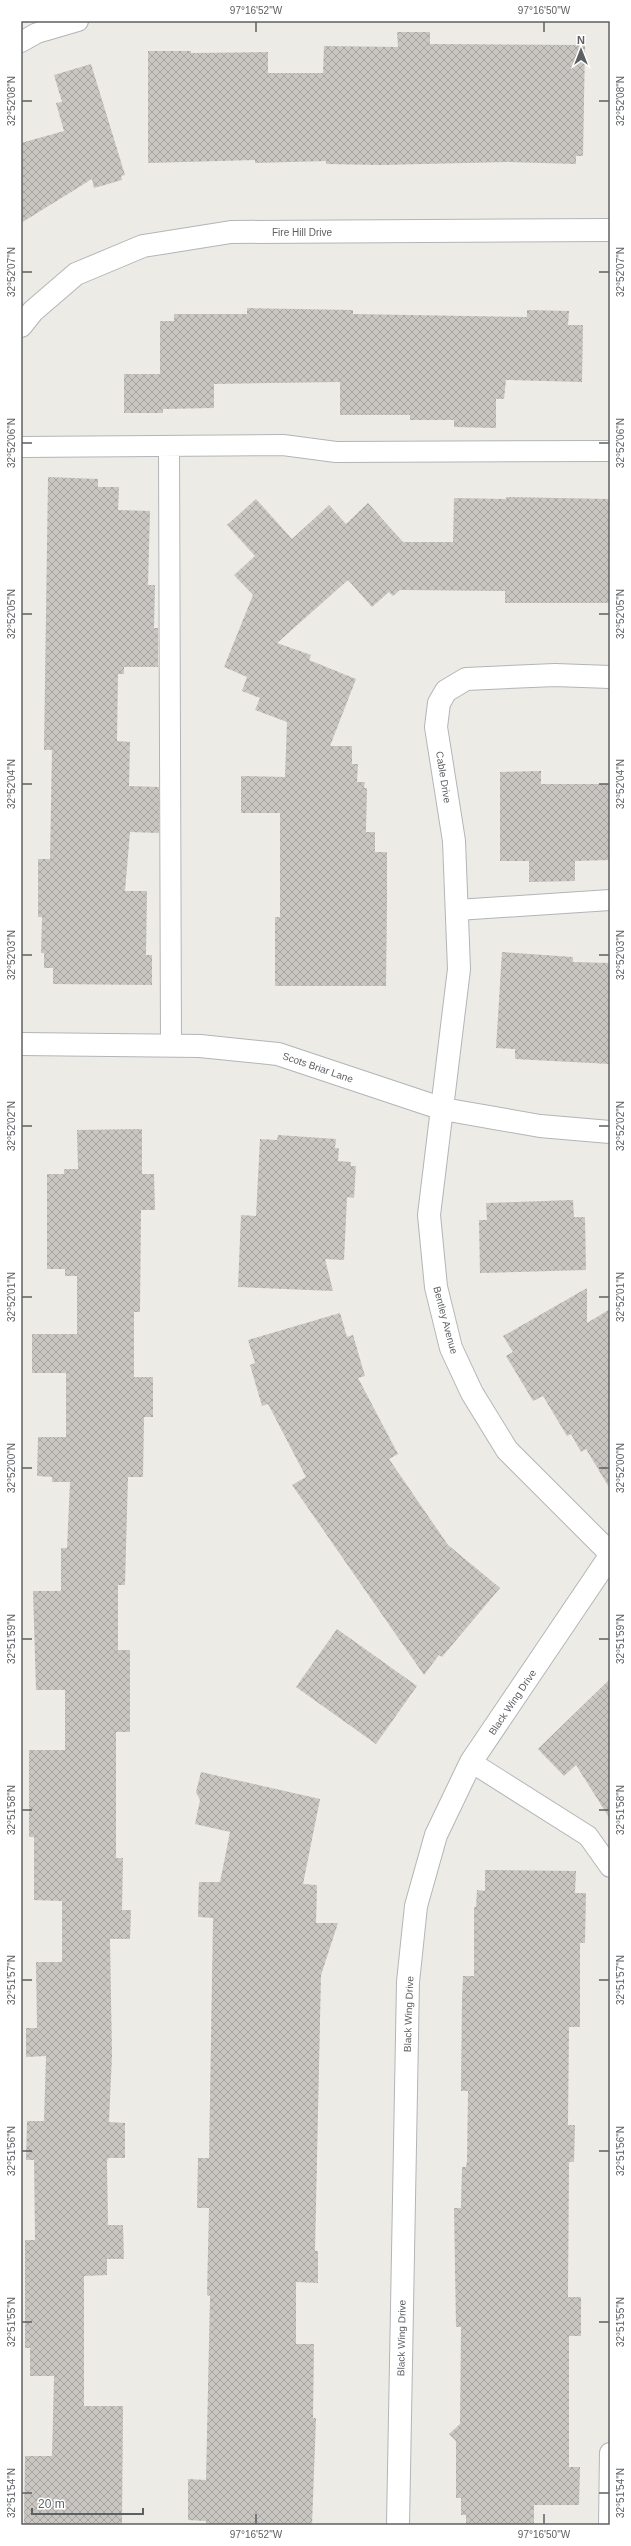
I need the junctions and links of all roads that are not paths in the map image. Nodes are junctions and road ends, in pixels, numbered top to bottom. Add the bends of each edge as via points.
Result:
1 (78, 21) edge
2 (21, 42) edge
3 (610, 230) edge
4 (21, 326) edge
5 (169, 446) junction
6 (21, 447) edge
7 (610, 451) edge
8 (610, 677) edge
9 (610, 900) edge
10 (457, 910) junction
11 (452, 1032) joint
12 (21, 1044) edge
13 (171, 1046) junction
14 (443, 1109) junction
15 (610, 1132) edge
16 (610, 1553) edge
17 (610, 1556) edge
18 (471, 1762) junction
19 (610, 1867) edge
20 (610, 2453) edge
21 (398, 2525) edge
22 (609, 2525) edge

1 - 2 lane via 37,33
3 - 4 street, Fire Hill Drive via 231,232 150,244 76,274 33,311
5 - 6 lane
5 - 7 lane via 283,445 336,452
5 - 13 lane
8 - 10 street, Cable Drive via 466,678 446,691 439,702 436,726 454,841
9 - 10 lane
10 - 11 street, Cable Drive via 459,970
11 - 14 street, Bentley Avenue
12 - 13 street, Scots Briar Lane
13 - 14 street, Scots Briar Lane via 278,1054
14 - 15 street, Scots Briar Lane via 540,1126
14 - 16 street, Bentley Avenue via 428,1216 436,1287 451,1348 472,1393 507,1450
17 - 18 street, Black Wing Drive
18 - 19 lane via 588,1836
18 - 21 street, Black Wing Drive via 436,1835 416,1906 408,1982
20 - 22 lane

